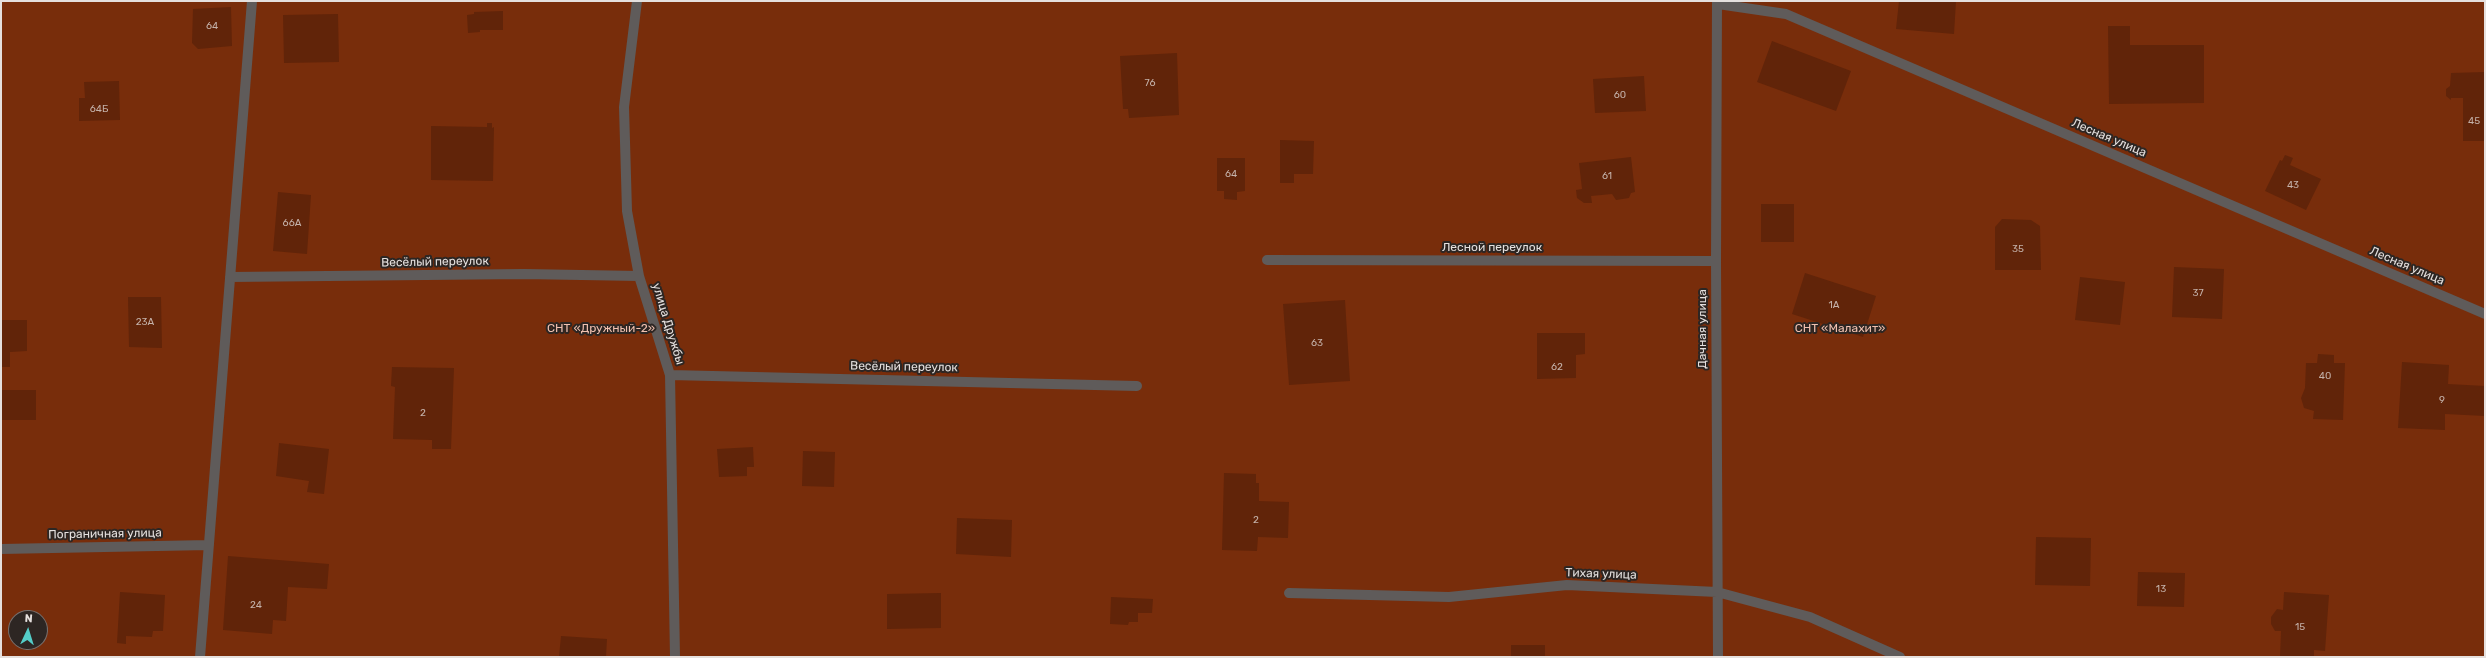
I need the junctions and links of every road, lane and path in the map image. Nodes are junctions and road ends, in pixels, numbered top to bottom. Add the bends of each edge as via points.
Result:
1 (252, 1) edge
2 (636, 1) edge
3 (1718, 3) edge
4 (1267, 260) dead end
5 (1716, 261) junction
6 (639, 276) junction
7 (230, 277) junction
8 (2485, 314) edge
9 (670, 374) junction
10 (1137, 386) dead end
11 (209, 545) junction
12 (1, 549) edge
13 (1717, 592) junction
14 (1290, 593) dead end
15 (200, 657) edge
16 (675, 657) edge
17 (1718, 657) edge
18 (1900, 657) edge

1 - 7 street
2 - 6 street, улица Дружбы via 624,107 627,211
3 - 5 street, Дачная улица
3 - 8 street, Лесная улица via 1786,14
4 - 5 street, Лесной переулок
5 - 13 street, Дачная улица
6 - 7 street, Весёлый переулок via 524,274
6 - 9 street, улица Дружбы
7 - 11 street
9 - 10 street, Весёлый переулок
9 - 16 street, улица Дружбы
11 - 12 street, Пограничная улица
11 - 15 street
13 - 14 street, Тихая улица via 1567,586 1449,597
13 - 17 street, Дачная улица
13 - 18 street, Тихая улица via 1810,618

